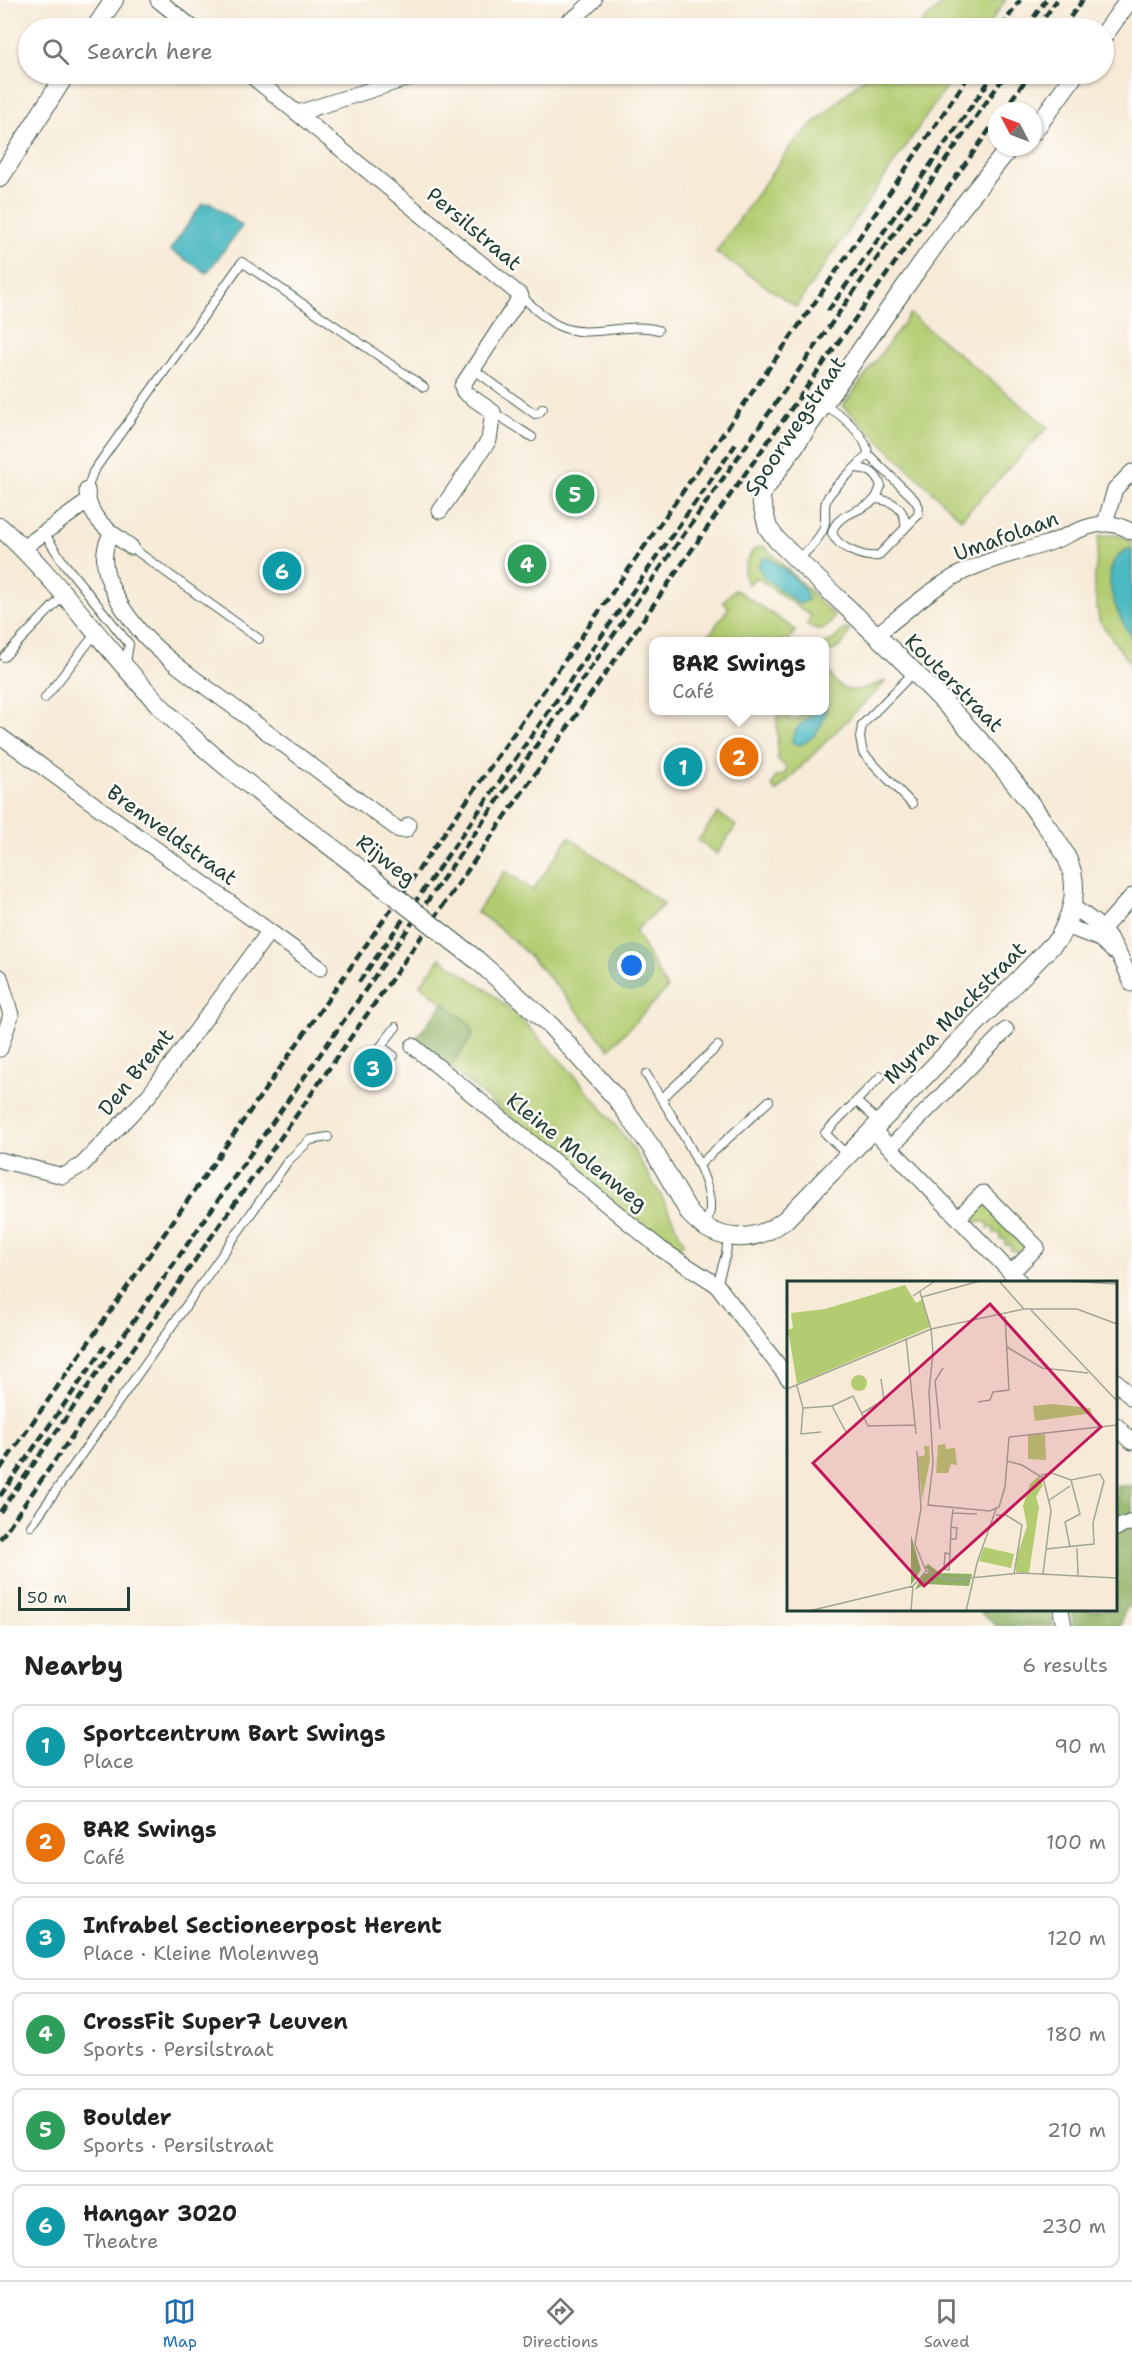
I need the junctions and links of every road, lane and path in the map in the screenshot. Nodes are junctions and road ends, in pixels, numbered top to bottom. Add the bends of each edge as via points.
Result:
1 (114, 0) edge
2 (158, 0) edge
3 (594, 0) edge
4 (1127, 3) edge
5 (102, 18) edge
6 (180, 18) edge
7 (574, 18) edge
8 (1111, 18) edge
9 (1114, 21) edge
10 (60, 84) edge
11 (262, 84) edge
12 (389, 84) edge
13 (1057, 84) edge
14 (1068, 84) edge
15 (1042, 104) edge
16 (298, 113) junction
17 (1042, 120) edge
18 (1003, 156) edge
19 (1015, 156) edge
20 (0, 178) edge
21 (521, 296) junction
22 (658, 330) dead end
23 (473, 369) junction
24 (424, 387) dead end
25 (826, 407) junction
26 (543, 408) dead end
27 (494, 412) junction
28 (532, 437) dead end
29 (868, 454) junction
30 (857, 468) junction
31 (1132, 472) edge
32 (87, 496) junction
33 (876, 499) junction
34 (440, 512) dead end
35 (764, 515) joint
36 (1105, 523) junction
37 (0, 527) edge
38 (905, 528) junction
39 (1132, 532) edge
40 (44, 533) junction
41 (112, 533) junction
42 (131, 547) joint
43 (23, 548) junction
44 (798, 560) junction
45 (64, 595) junction
46 (96, 633) junction
47 (875, 636) junction
48 (259, 639) dead end
49 (4, 657) dead end
50 (125, 668) junction
51 (913, 673) junction
52 (45, 698) dead end
53 (0, 736) edge
54 (912, 804) dead end
55 (409, 825) dead end
56 (1132, 896) edge
57 (1072, 908) junction
58 (1066, 926) junction
59 (270, 932) junction
60 (1098, 932) junction
61 (320, 968) dead end
62 (0, 977) edge
63 (1132, 984) edge
64 (396, 1027) dead end
65 (1006, 1030) dead end
66 (413, 1046) dead end
67 (718, 1046) dead end
68 (0, 1049) edge
69 (394, 1056) dead end
70 (646, 1074) dead end
71 (881, 1076) dead end
72 (661, 1099) junction
73 (769, 1101) dead end
74 (856, 1101) junction
75 (875, 1126) junction
76 (328, 1137) dead end
77 (890, 1148) junction
78 (847, 1155) junction
79 (0, 1160) edge
80 (699, 1165) junction
81 (958, 1218) junction
82 (706, 1228) junction
83 (728, 1238) junction
84 (1016, 1278) edge
85 (717, 1285) junction
86 (787, 1375) edge
87 (1117, 1382) edge
88 (1132, 1398) edge
89 (1117, 1426) edge
90 (1132, 1442) edge
91 (1132, 1522) edge
92 (31, 1526) dead end
93 (1117, 1528) edge
94 (1061, 1611) edge
95 (1064, 1626) edge

1 - 5 street
2 - 6 street
3 - 7 street
4 - 8 street
4 - 9 street
10 - 20 street
11 - 16 street, Persilstraat
12 - 16 street
13 - 15 street
14 - 17 street
16 - 21 street, Persilstraat
18 - 25 street, Spoorwegstraat via 959,211
19 - 25 street, Spoorwegstraat
21 - 22 lane via 555,325 573,331 645,326
21 - 23 street, Persilstraat
23 - 26 lane via 535,414
23 - 27 street, Persilstraat via 462,386 464,392
24 - 32 lane via 242,262 93,472
25 - 29 lane via 865,439
25 - 35 street, Spoorwegstraat via 766,485 760,496
27 - 28 lane
27 - 34 street via 489,440
29 - 30 lane
29 - 38 lane via 919,507 918,515
30 - 33 lane via 877,475 881,486
30 - 44 lane via 827,497 825,524
31 - 36 street via 1114,489
32 - 40 street
32 - 41 street via 96,518
33 - 38 lane via 889,500 902,512
33 - 38 lane via 839,520 833,528 835,539 861,554 878,556
35 - 44 street, Kouterstraat via 768,528
36 - 39 street
36 - 47 street, Umafolaan via 964,571
37 - 43 street, Rijweg
40 - 43 street
40 - 50 lane via 129,644
41 - 42 street
41 - 55 street via 107,541 104,570 141,632 188,673 399,830 406,830
42 - 48 lane
43 - 45 street, Rijweg
44 - 47 street, Kouterstraat
45 - 46 street, Rijweg
45 - 49 lane
46 - 50 street, Rijweg
46 - 52 lane
47 - 51 street, Kouterstraat
50 - 82 street, Rijweg, bridge via 169,715 218,758 477,960 551,1026 616,1098 685,1207
51 - 54 lane via 862,725 860,738 862,753
51 - 57 street, Kouterstraat via 979,738 1060,846 1074,882
53 - 59 street, Bremveldstraat
56 - 60 street
57 - 58 street, Kouterstraat
57 - 60 street via 1089,917
58 - 60 street
58 - 75 street, Myrna Mackstraat via 1051,947
59 - 61 street, Bremveldstraat
59 - 79 street, Den Bremt via 149,1095 82,1165 63,1176
60 - 63 street via 1122,959
62 - 68 street via 11,1015
64 - 69 lane via 381,1046
65 - 77 street
66 - 85 street, Kleine Molenweg via 662,1248
67 - 72 lane
70 - 72 lane
71 - 74 lane
72 - 80 lane
73 - 80 lane
74 - 75 lane
74 - 78 lane via 825,1133
75 - 77 street
75 - 78 street, Myrna Mackstraat
76 - 92 lane via 310,1140 288,1161
77 - 81 street
78 - 83 street, Myrna Mackstraat via 775,1227 756,1236
80 - 82 lane via 710,1208
81 - 84 street
81 - 84 street via 983,1193 1037,1247
82 - 83 street, Rijweg
83 - 85 lane
85 - 86 street
87 - 88 street
89 - 90 street
91 - 93 street
94 - 95 street

